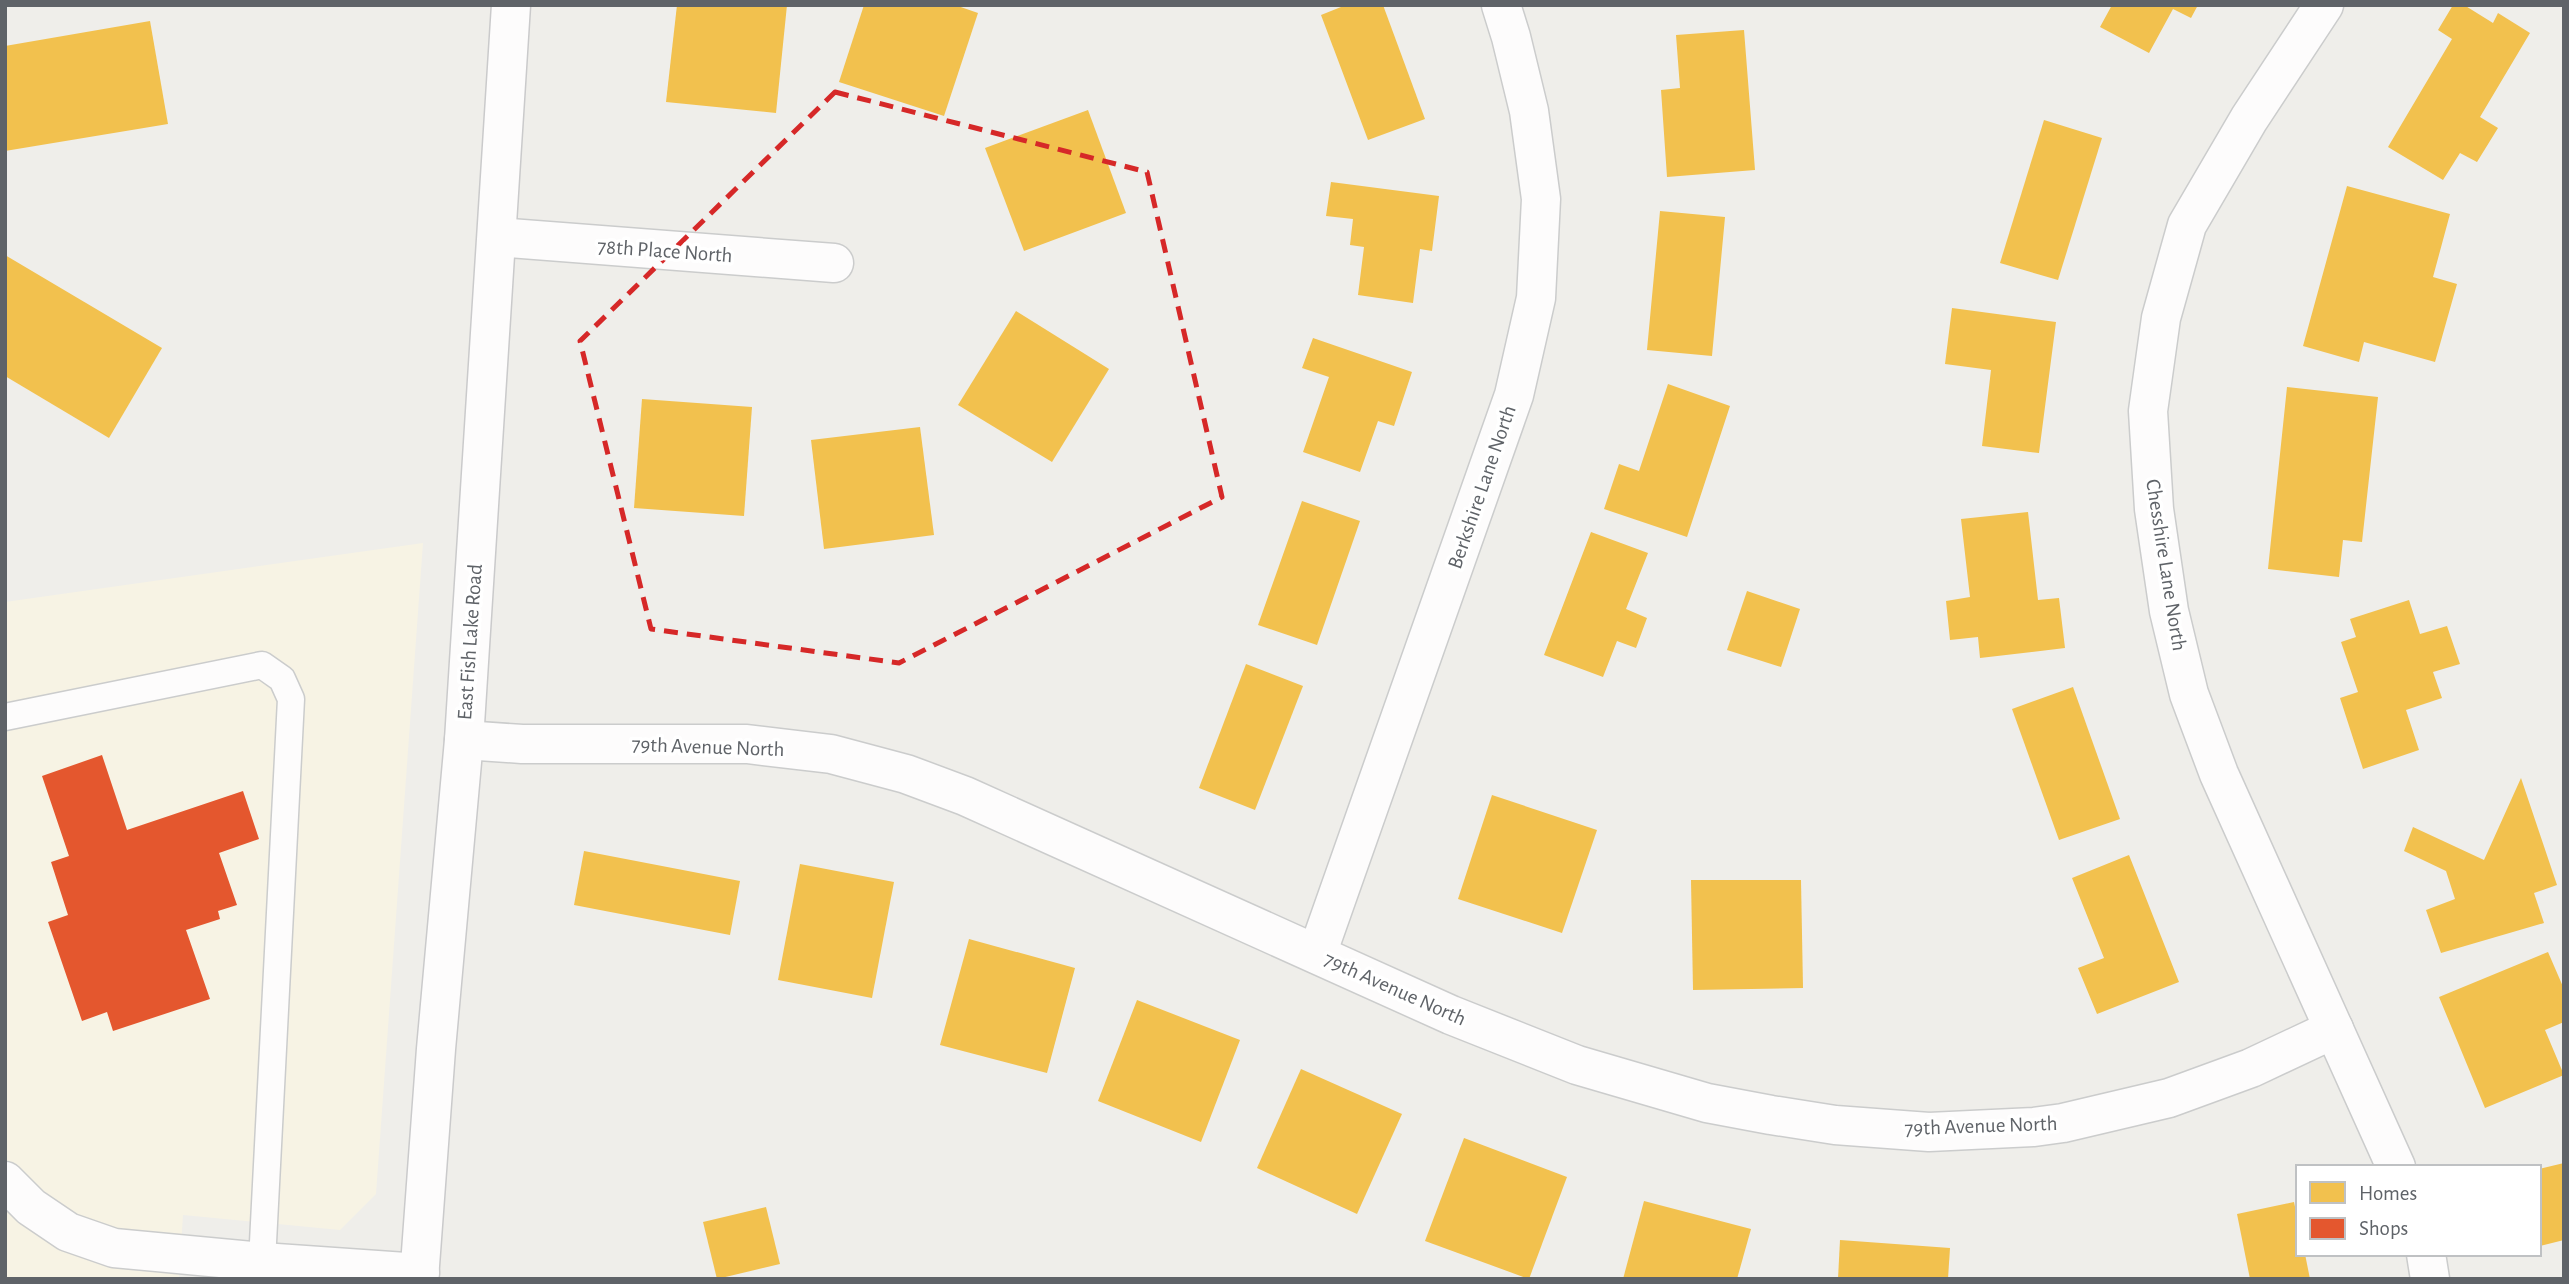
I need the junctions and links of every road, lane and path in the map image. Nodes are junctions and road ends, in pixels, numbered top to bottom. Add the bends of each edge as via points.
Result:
1 (511, 5) edge
2 (1501, 5) edge
3 (2324, 5) edge
4 (497, 237) junction
5 (834, 263) dead end
6 (5, 718) edge
7 (464, 740) junction
8 (1317, 954) junction
9 (2334, 1028) junction
10 (2395, 1165) edge
11 (5, 1181) edge
12 (2426, 1256) edge
13 (262, 1262) junction
14 (419, 1276) edge
15 (2430, 1279) edge

1 - 4 street, East Fish Lake Road
2 - 8 street, Berkshire Lane North via 1529,111 1541,199 1536,298 1514,395
3 - 9 street, Chesshire Lane North via 2187,225 2161,318 2148,411 2154,509 2169,611 2189,694 2219,774
4 - 5 street, 78th Place North
4 - 7 street, East Fish Lake Road
6 - 13 lane via 262,665 282,679 291,699
7 - 8 street, 79th Avenue North via 747,744 831,754 965,796
7 - 14 street, East Fish Lake Road
8 - 9 street, 79th Avenue North via 1577,1065 1707,1103 1835,1125 1929,1132 2063,1123 2169,1098 2251,1068
9 - 10 street, Chesshire Lane North
11 - 13 street via 31,1207 68,1232 114,1248
12 - 15 street
13 - 14 street

